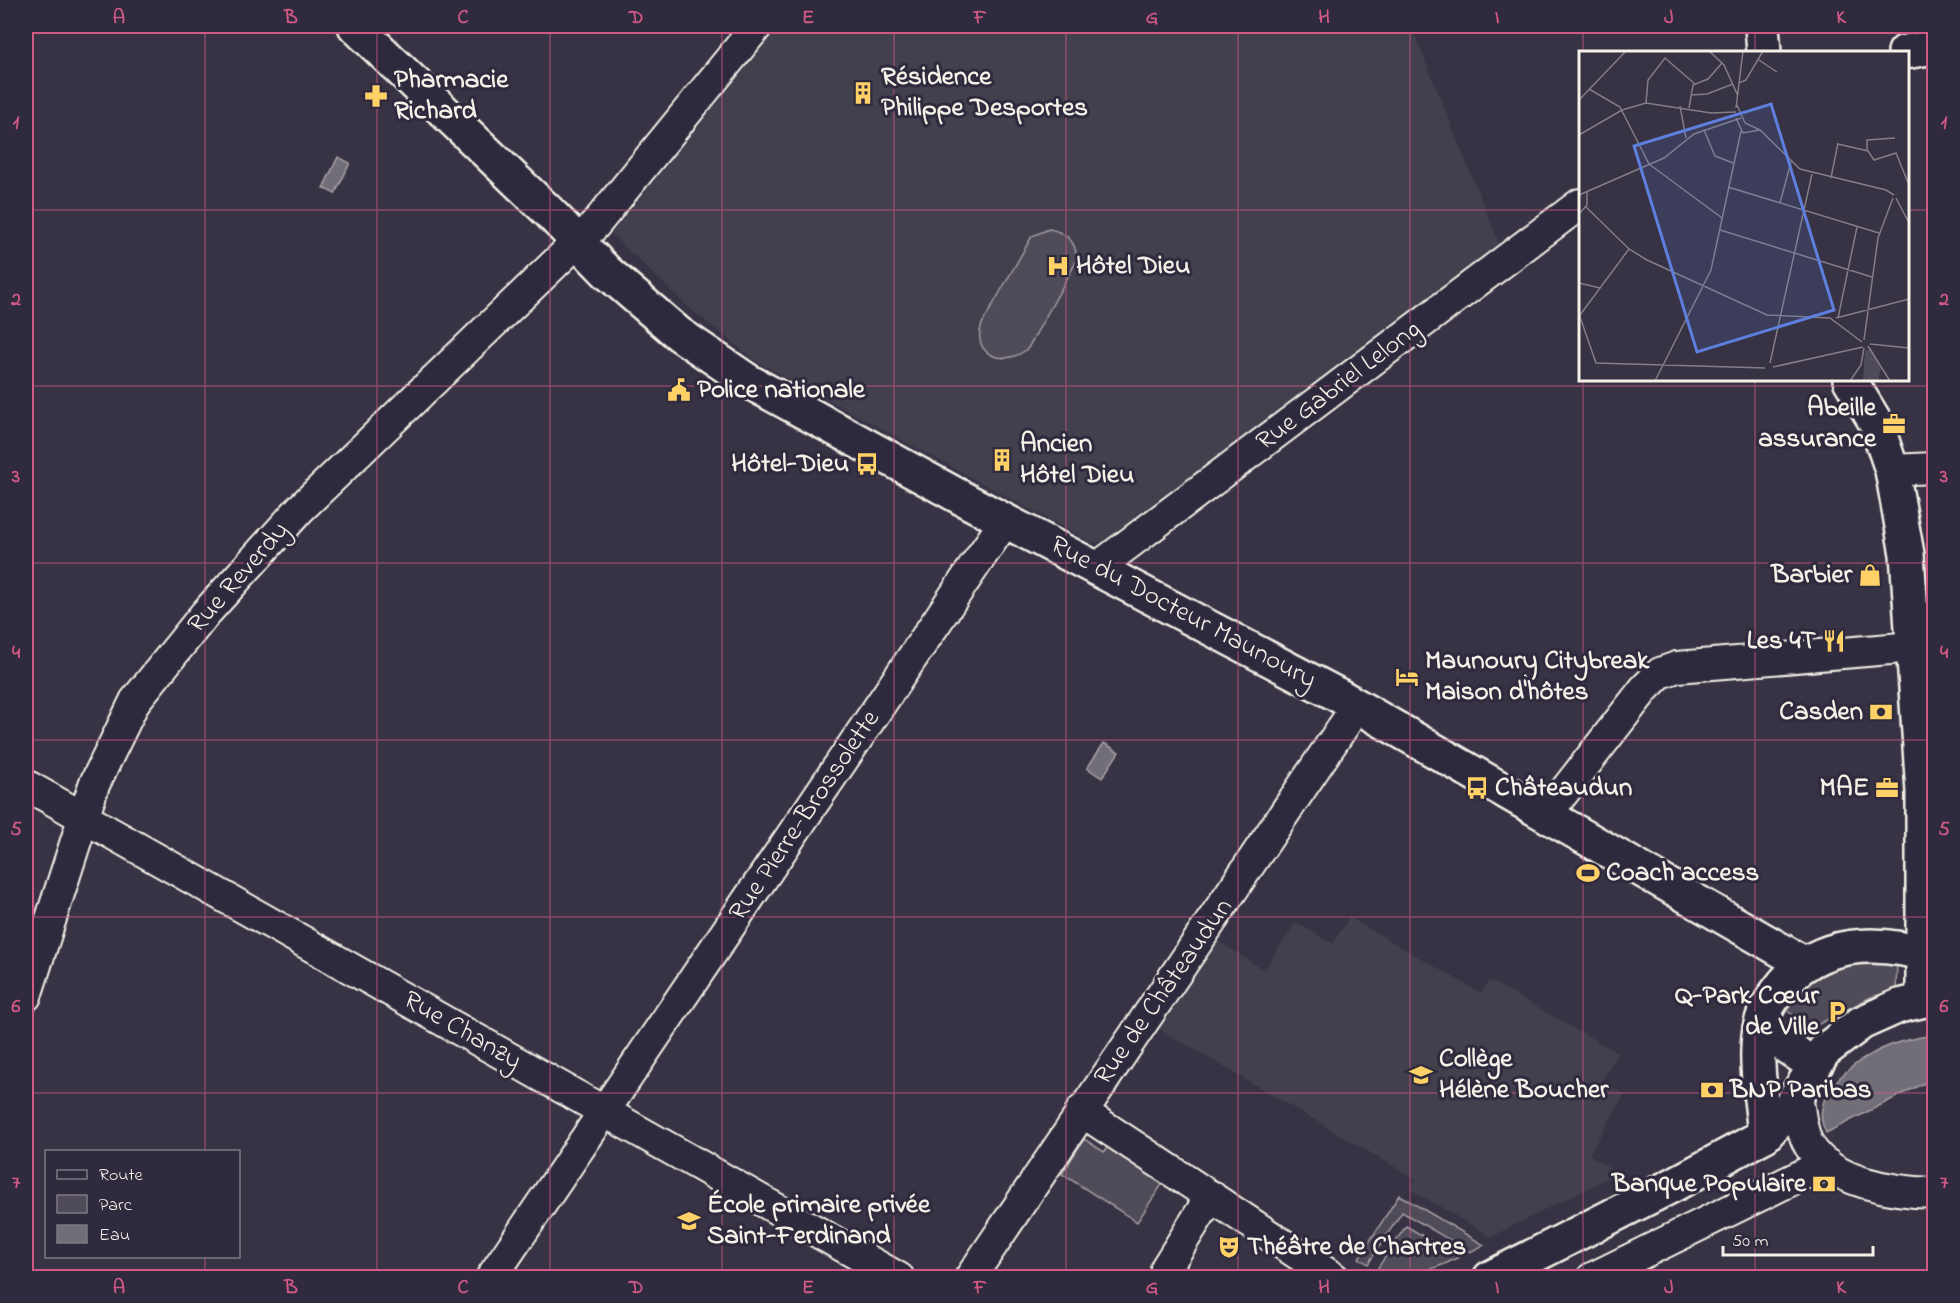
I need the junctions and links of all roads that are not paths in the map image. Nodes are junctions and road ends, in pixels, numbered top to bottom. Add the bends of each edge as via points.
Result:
1 (355, 26) edge
2 (757, 26) edge
3 (1762, 26) edge
4 (1935, 47) edge
5 (1764, 51) edge
6 (1909, 51) edge
7 (1579, 206) edge
8 (577, 241) junction
9 (1851, 381) edge
10 (1935, 468) edge
11 (1892, 470) junction
12 (1005, 521) junction
13 (1098, 567) junction
14 (1914, 647) junction
15 (1357, 706) junction
16 (26, 785) edge
17 (1546, 815) junction
18 (83, 816) junction
19 (1930, 955) edge
20 (1805, 964) junction
21 (26, 996) edge
22 (1929, 998) edge
23 (1760, 1029) junction
24 (1814, 1065) junction
25 (1797, 1095) junction
26 (604, 1112) junction
27 (1081, 1112) junction
28 (1765, 1135) junction
29 (1828, 1165) junction
30 (1935, 1193) edge
31 (1211, 1196) junction
32 (491, 1278) edge
33 (899, 1278) edge
34 (970, 1278) edge
35 (1170, 1278) edge
36 (1334, 1278) edge
37 (1490, 1278) edge
38 (1592, 1278) edge

1 - 8 main road, Rue du Docteur Maunoury
2 - 8 street, Rue Reverdy via 595,225
3 - 5 main road
4 - 6 main road
7 - 13 street, Rue Gabriel Lelong
8 - 12 main road, Rue du Docteur Maunoury via 679,334 748,381
8 - 18 street, Rue Reverdy via 300,509 205,614 135,700 112,743
9 - 11 main road via 1876,423
10 - 11 street
11 - 14 main road via 1907,554
12 - 13 main road, Rue du Docteur Maunoury
12 - 26 street, Rue Pierre-Brossolette
13 - 15 main road, Rue du Docteur Maunoury
14 - 17 street via 1677,667 1660,673
14 - 19 main road
15 - 17 main road, Rue du Docteur Maunoury
15 - 27 street, Rue de Châteaudun
16 - 18 street, Rue Chanzy
17 - 20 main road, Rue du Docteur Maunoury
18 - 21 street, Rue Reverdy
18 - 26 street, Rue Chanzy
19 - 20 main road via 1891,946 1859,946 1832,950
19 - 22 main road
20 - 23 main road via 1773,997
22 - 24 main road via 1861,1023 1824,1051
23 - 24 main road
23 - 28 main road
24 - 25 main road
25 - 28 main road
25 - 29 street via 1808,1145
26 - 32 street, Rue Pierre-Brossolette
26 - 33 street, Rue Chanzy
27 - 31 street
27 - 34 street, Rue de Châteaudun
28 - 37 main road
29 - 30 street via 1884,1189
29 - 38 street
31 - 35 street via 1166,1268
31 - 36 street

